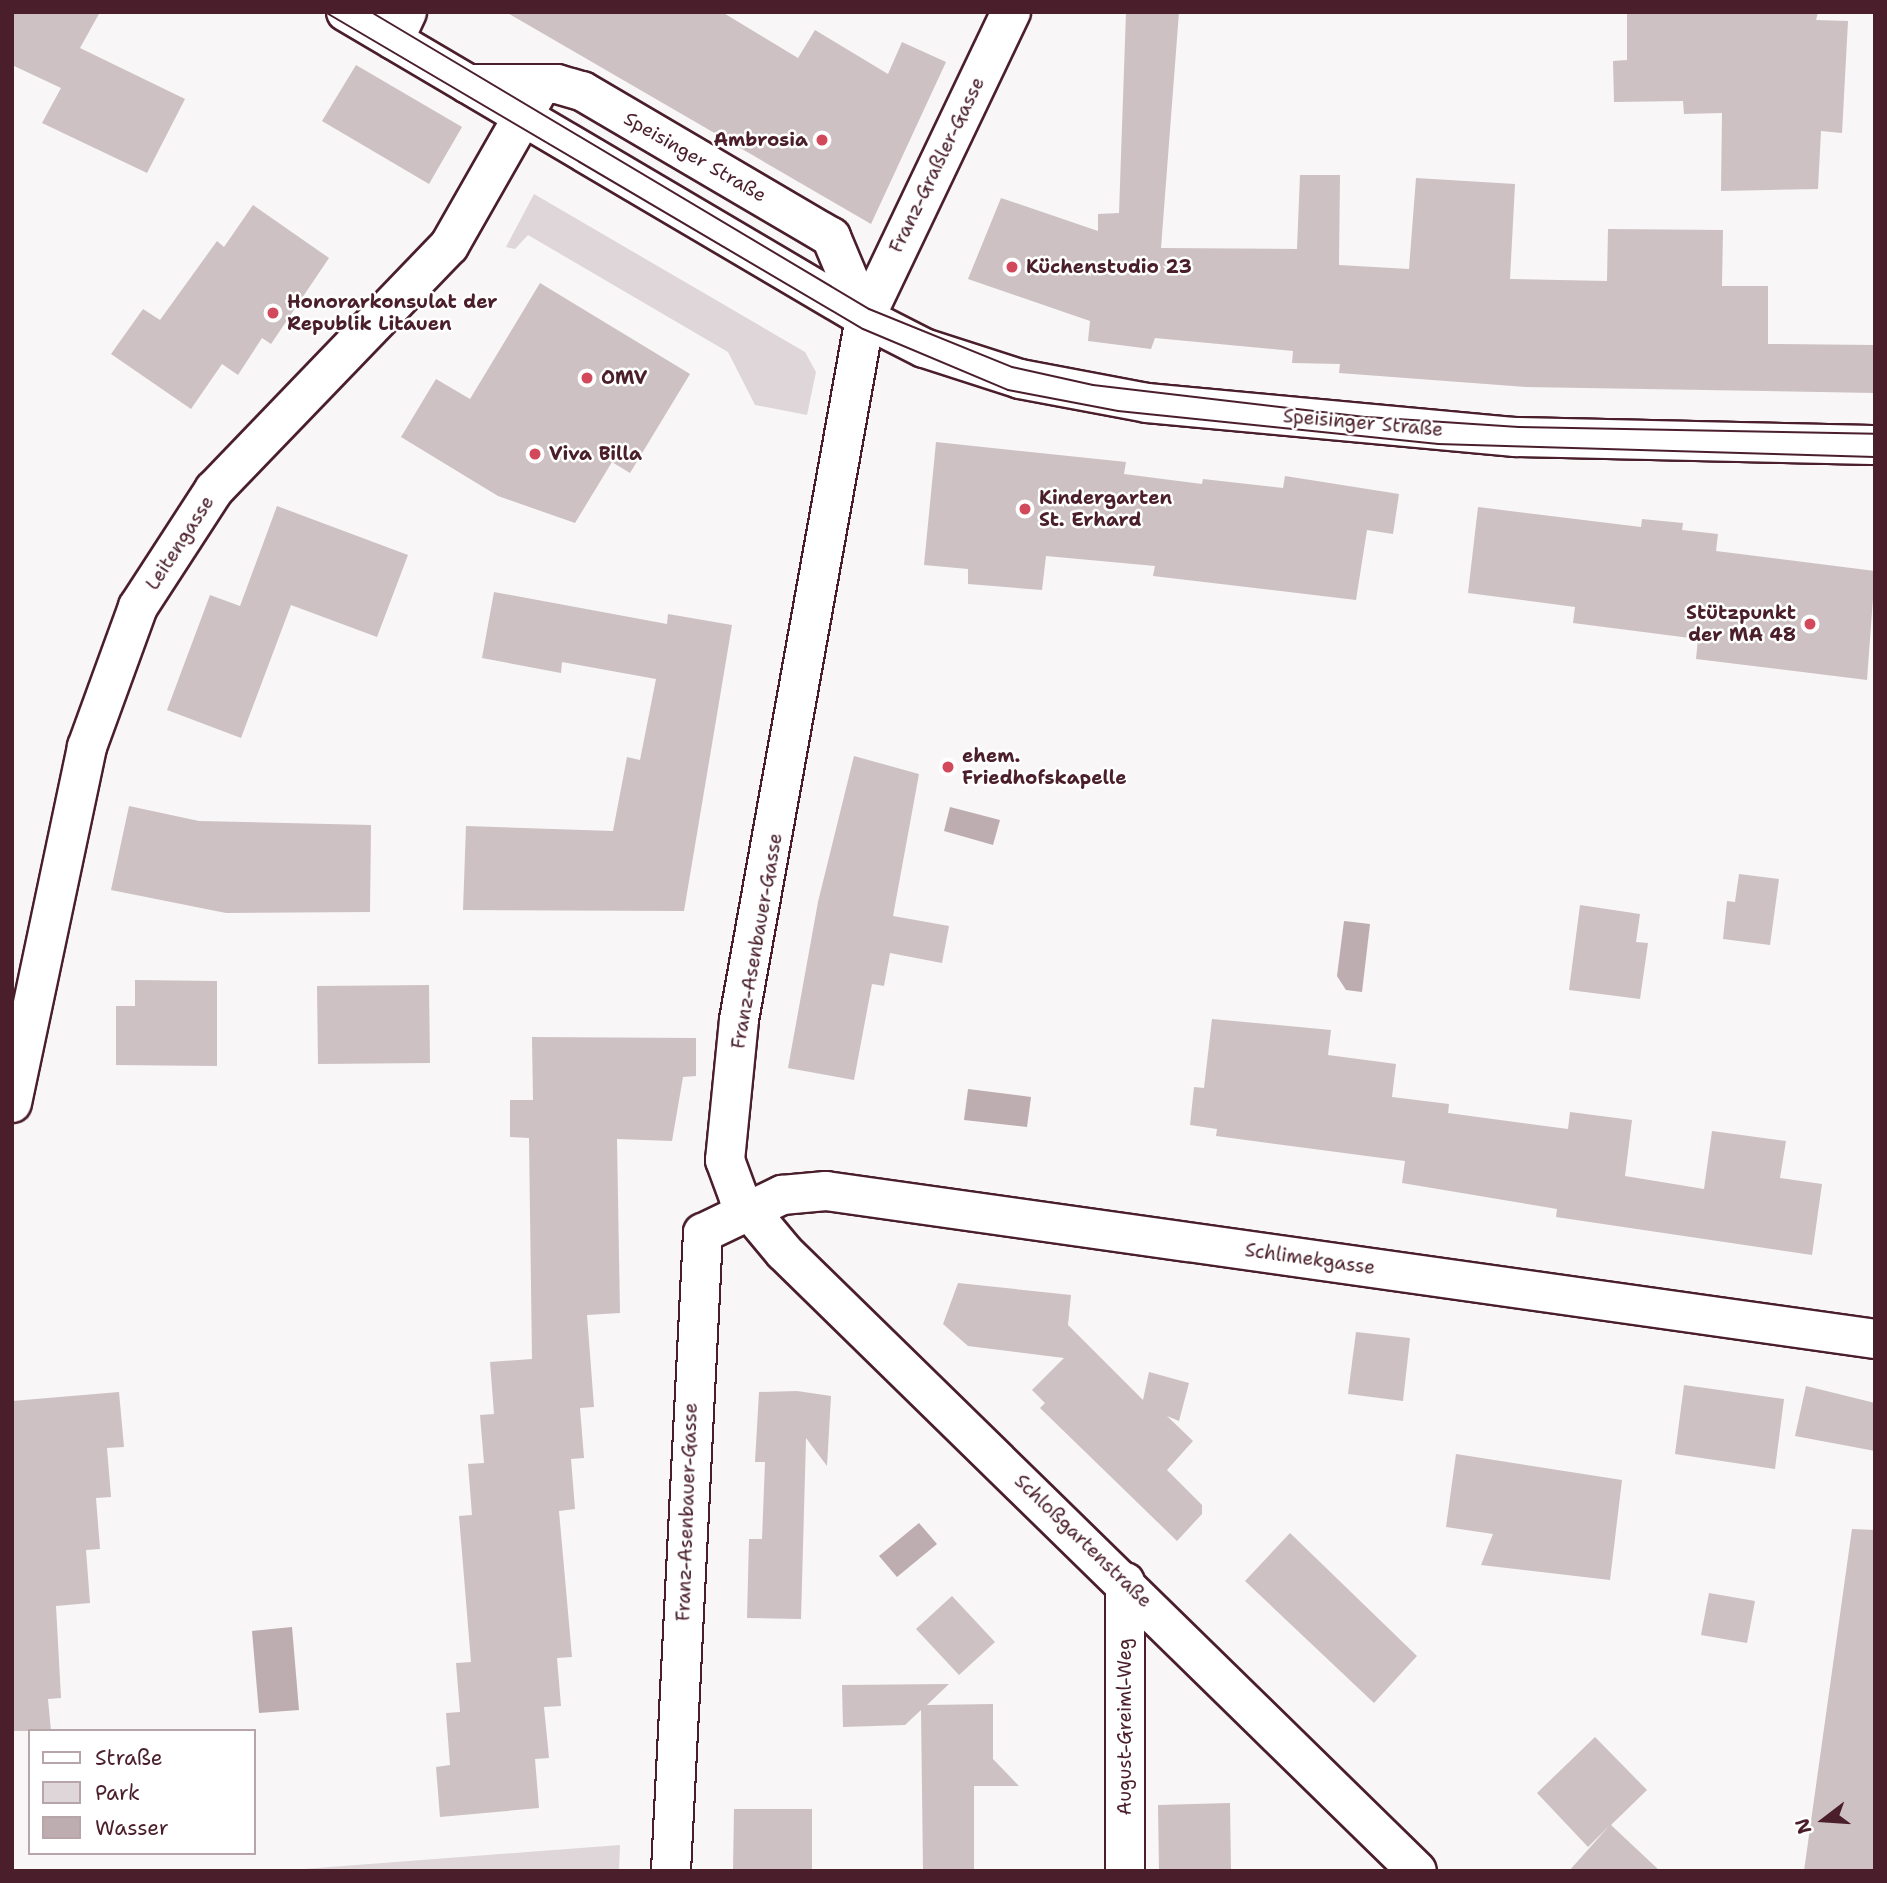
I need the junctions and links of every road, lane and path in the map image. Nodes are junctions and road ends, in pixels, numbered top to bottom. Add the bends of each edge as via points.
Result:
1 (346, 12) edge
2 (1011, 12) edge
3 (401, 26) edge
4 (541, 83) junction
5 (468, 84) junction
6 (523, 117) junction
7 (865, 318) junction
8 (1875, 445) edge
9 (12, 1103) edge
10 (749, 1211) junction
11 (1875, 1339) edge
12 (1125, 1582) junction
13 (671, 1871) edge
14 (1125, 1871) edge
15 (1417, 1871) edge

1 - 3 street, Speisinger Straße
2 - 7 street, Franz-Graßler-Gasse
3 - 5 street, Speisinger Straße
4 - 5 street, Speisinger Straße
4 - 6 street, Leitengasse
4 - 7 street, Speisinger Straße via 582,91 831,237
5 - 6 street, Speisinger Straße
6 - 7 street, Speisinger Straße
6 - 9 street, Leitengasse via 449,246 214,490 138,607 87,747
7 - 8 street, Speisinger Straße via 924,348 1020,379 1147,402 1515,437
7 - 10 street, Franz-Asenbauer-Gasse via 739,1020 725,1160
10 - 11 street, Schlimekgasse via 782,1195 826,1191
10 - 12 street, Schloßgartenstraße
10 - 13 street, Franz-Asenbauer-Gasse via 703,1233 696,1285
12 - 14 street, August-Greiml-Weg
12 - 15 street, Schloßgartenstraße

